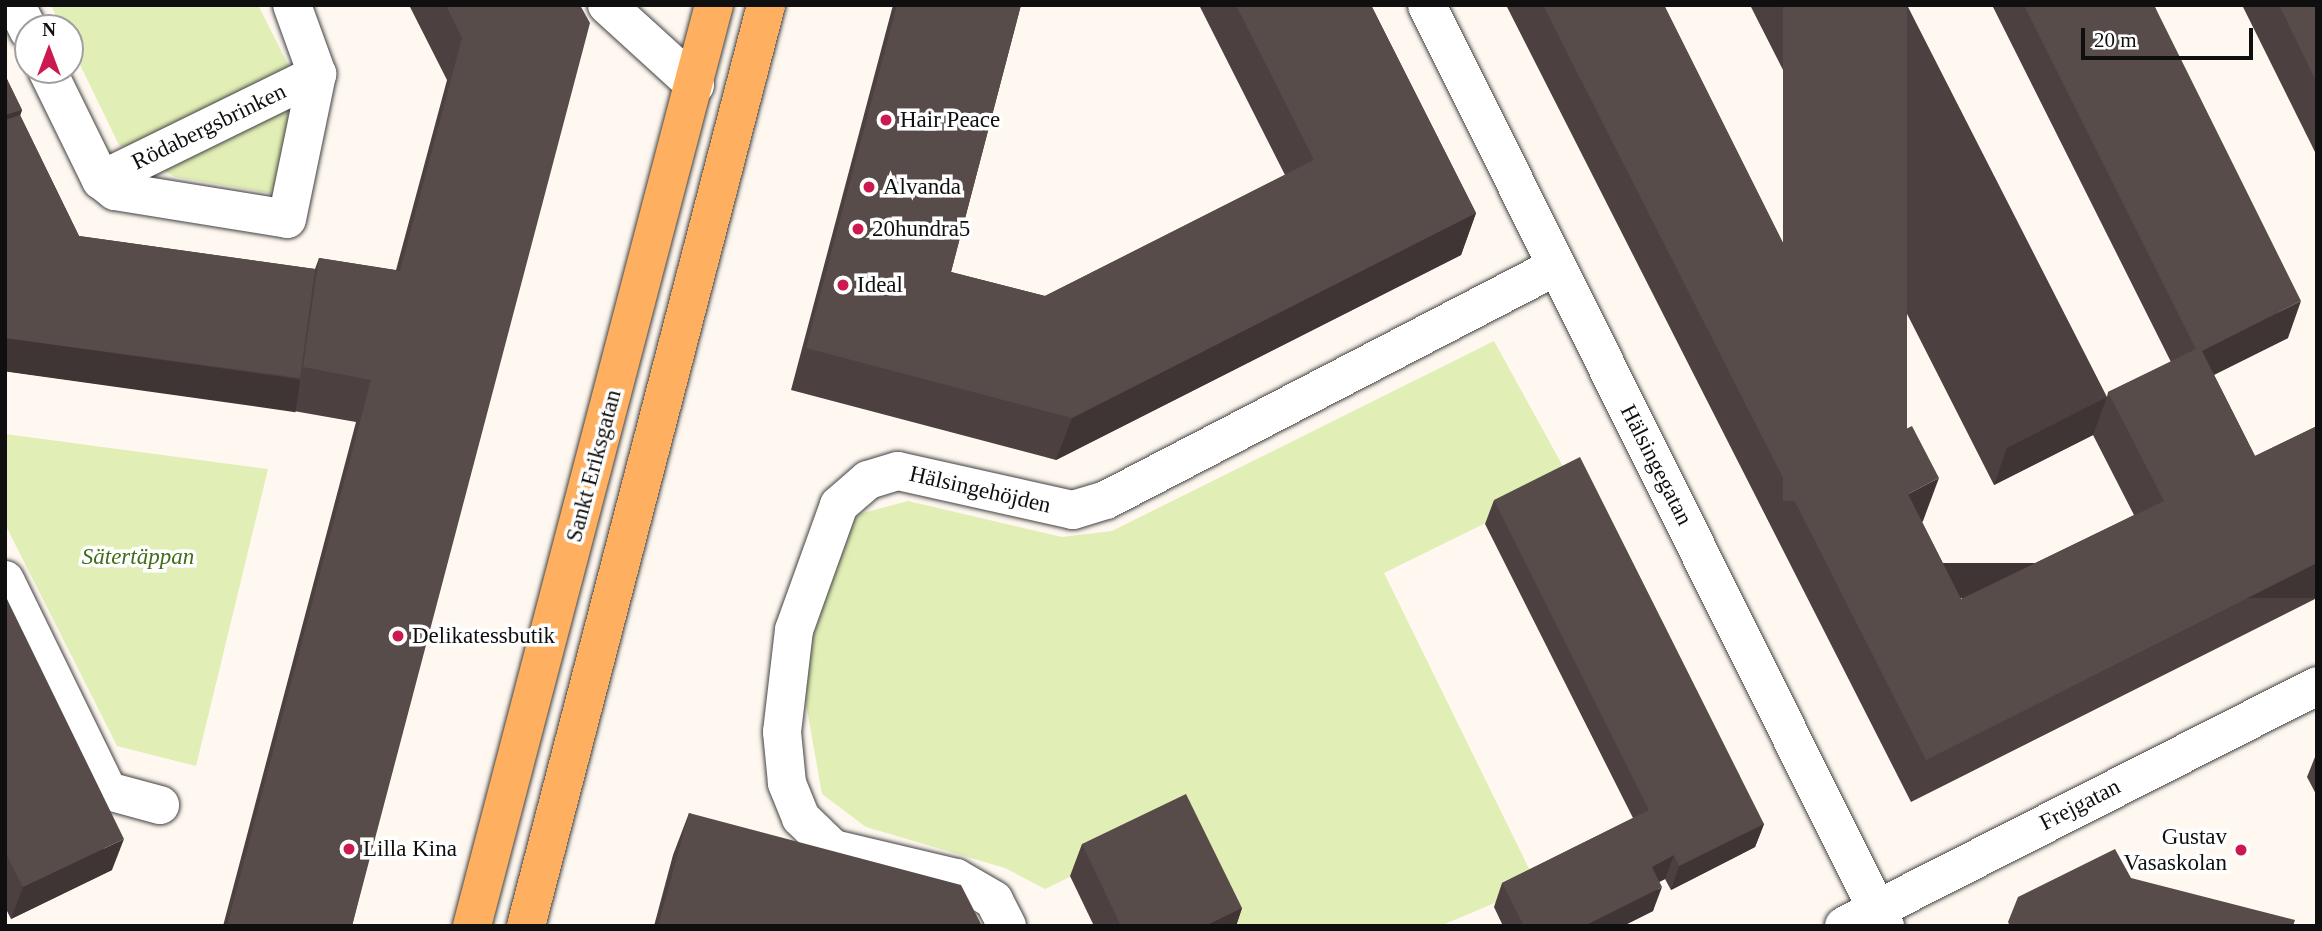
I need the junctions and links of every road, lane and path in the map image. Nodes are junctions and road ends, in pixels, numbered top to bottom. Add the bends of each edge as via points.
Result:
1 (292, 5) edge
2 (607, 5) edge
3 (714, 5) edge
4 (766, 5) edge
5 (1427, 5) edge
6 (317, 74) junction
7 (54, 84) edge
8 (695, 85) junction
9 (101, 180) junction
10 (1557, 266) junction
11 (5, 580) edge
12 (2317, 686) edge
13 (160, 805) dead end
14 (1868, 920) edge
15 (472, 926) edge
16 (526, 926) edge
17 (1007, 926) edge

1 - 6 street
2 - 8 street
3 - 8 main road, Sankt Eriksgatan
4 - 16 main road, Sankt Eriksgatan
5 - 10 street, Hälsingegatan
6 - 9 street, Rödabergsbrinken
6 - 9 street, Rödabergsbrinken via 287,219 115,191
7 - 9 street
8 - 15 main road, Sankt Eriksgatan
10 - 14 street, Hälsingegatan
10 - 17 street, Hälsingehöjden via 1106,500 1073,510 898,471 868,480 839,505 793,630 782,732 787,783 801,818 833,849 956,878 994,900
11 - 13 street via 108,791
12 - 14 street, Frejgatan

